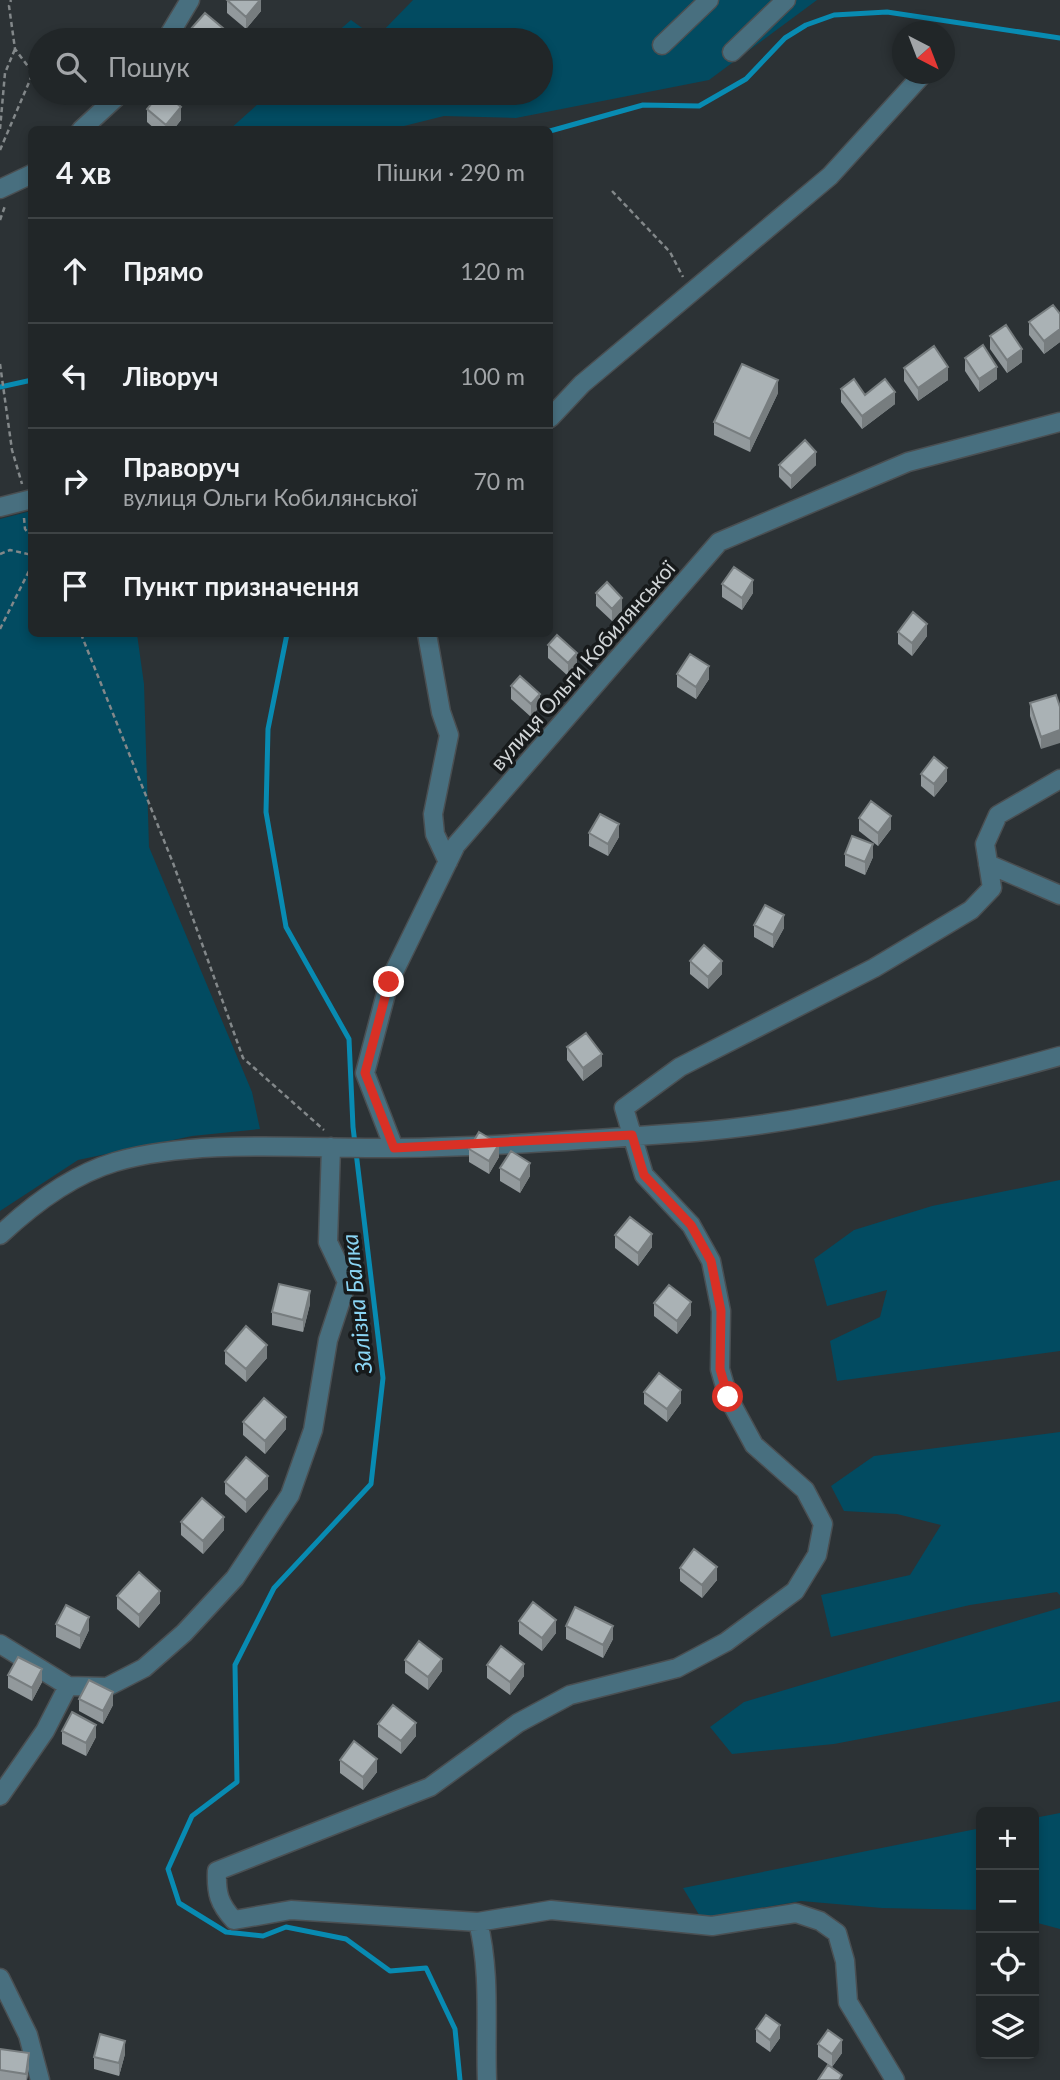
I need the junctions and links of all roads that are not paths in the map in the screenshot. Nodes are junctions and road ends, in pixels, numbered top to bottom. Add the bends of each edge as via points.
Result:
1 (190, 0) edge
2 (709, 0) edge
3 (786, 0) edge
4 (173, 28) edge
5 (662, 45) dead end
6 (732, 52) dead end
7 (914, 84) edge
8 (108, 105) edge
9 (85, 126) edge
10 (28, 176) edge
11 (0, 189) edge
12 (553, 415) edge
13 (1060, 422) edge
14 (27, 493) edge
15 (0, 507) edge
16 (428, 637) edge
17 (1060, 779) edge
18 (448, 862) junction
19 (988, 864) junction
20 (1060, 895) edge
21 (1060, 1056) edge
22 (632, 1135) junction
23 (339, 1147) junction
24 (392, 1148) junction
25 (0, 1235) edge
26 (0, 1644) edge
27 (68, 1686) junction
28 (0, 1797) edge
29 (478, 1922) junction
30 (0, 1978) edge
31 (40, 2080) edge
32 (487, 2080) edge
33 (895, 2080) edge

1 - 4 street
2 - 5 street
3 - 6 street
7 - 12 street via 830,176 582,384
8 - 9 street
10 - 11 street
13 - 18 street, вулиця Ольги Кобилянської via 908,462 719,542 456,845
14 - 15 street
16 - 18 street via 449,735 433,814
17 - 19 street via 998,815 985,844
18 - 24 street, вулиця Ольги Кобилянської via 389,982 365,1073
19 - 20 street
19 - 22 street via 992,888 971,910 874,968 680,1067 624,1108
21 - 22 street via 850,1109 698,1131
22 - 24 street
22 - 29 street via 644,1175 691,1225 711,1261 721,1311 720,1369 728,1397 754,1445 805,1490 823,1524 817,1555 795,1591 726,1642 677,1668 570,1695 508,1729 430,1787 217,1871 216,1892 234,1920 291,1910
23 - 24 street
23 - 25 street via 192,1150 116,1162 55,1191
23 - 27 street via 328,1242 347,1282 328,1339 313,1430 290,1495 234,1578 184,1633 144,1668 107,1687
26 - 27 street
27 - 28 street via 46,1731
29 - 32 street
29 - 33 street via 551,1910 712,1926 796,1913 820,1921 837,1933 848,2002
30 - 31 street via 28,2035

